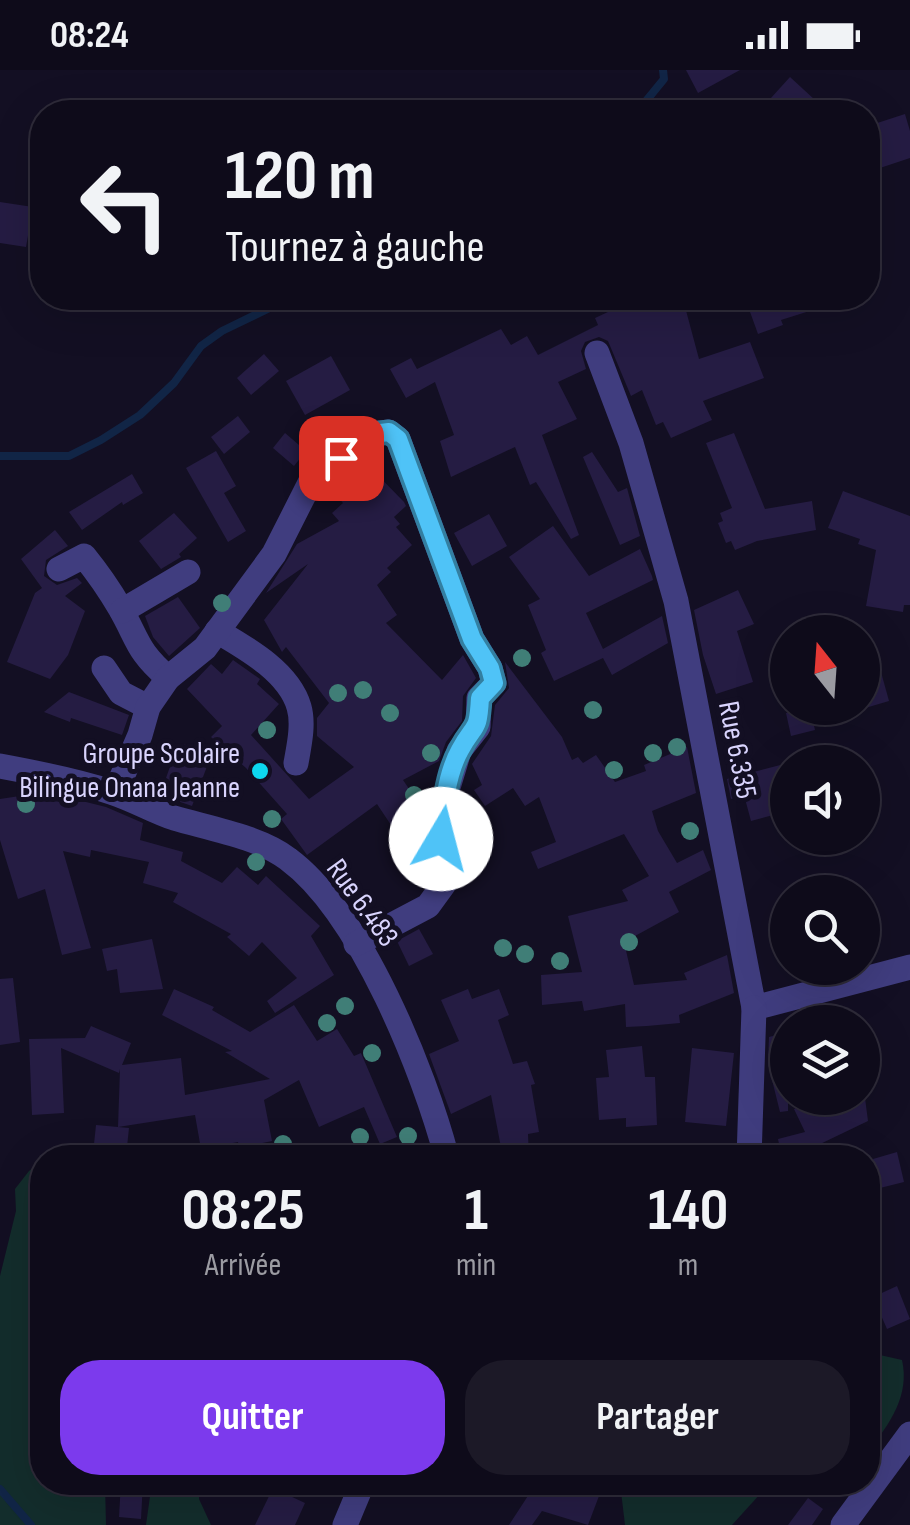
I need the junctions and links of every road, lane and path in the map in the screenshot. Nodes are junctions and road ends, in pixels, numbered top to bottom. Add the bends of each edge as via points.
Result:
1 (598, 352) dead end
2 (60, 569) dead end
3 (188, 572) dead end
4 (122, 611) junction
5 (218, 631) junction
6 (104, 668) dead end
7 (168, 678) junction
8 (148, 707) junction
9 (296, 763) dead end
10 (0, 766) edge
11 (116, 793) junction
12 (356, 944) junction
13 (910, 967) edge
14 (754, 1008) junction
15 (443, 1145) edge
16 (749, 1145) edge
17 (910, 1434) edge
18 (880, 1475) edge
19 (358, 1495) edge
20 (865, 1495) edge
21 (345, 1525) edge
22 (843, 1525) edge

1 - 14 street, Rue 6.335 via 676,601
2 - 4 street via 84,556
3 - 4 street
4 - 7 street via 134,640
5 - 7 street
5 - 9 street via 262,660 298,703
5 - 12 street via 274,554 310,483 372,434 389,432 398,439 494,683 480,698 478,728 459,750 443,804 444,884 428,906
6 - 8 street via 121,692
7 - 8 street
8 - 11 street
10 - 11 street, Rue 6.483
11 - 12 street, Rue 6.483 via 288,858
12 - 15 street, Rue 6.483 via 420,1072
13 - 14 street
14 - 16 street, Rue 6.335
17 - 18 street
19 - 21 street
20 - 22 street

